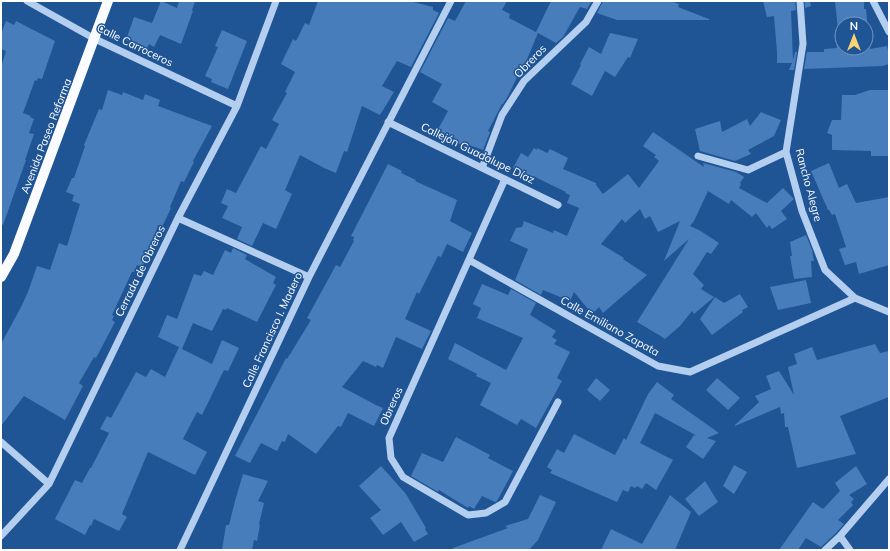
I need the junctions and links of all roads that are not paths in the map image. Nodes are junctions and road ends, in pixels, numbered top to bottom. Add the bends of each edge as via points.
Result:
1 (27, 1) edge
2 (108, 1) edge
3 (276, 1) edge
4 (451, 1) edge
5 (598, 1) edge
6 (800, 1) edge
7 (873, 1) edge
8 (889, 32) edge
9 (95, 39) junction
10 (237, 106) junction
11 (388, 122) junction
12 (786, 152) junction
13 (698, 156) dead end
14 (482, 168) junction
15 (505, 179) junction
16 (558, 205) dead end
17 (178, 218) junction
18 (469, 260) junction
19 (1, 277) edge
20 (309, 277) junction
21 (855, 298) junction
22 (889, 312) edge
23 (558, 402) dead end
24 (1, 442) edge
25 (889, 479) edge
26 (49, 484) junction
27 (1, 536) edge
28 (840, 536) junction
29 (180, 550) edge
30 (825, 550) edge
31 (850, 550) edge

1 - 9 street, Calle Carroceros
2 - 9 main road, Avenida Paseo Reforma
3 - 10 street, Cerrada de Obreros
4 - 11 street, Calle Francisco I. Madero
5 - 14 street, Obreros via 586,22 524,81 502,115
6 - 12 street, Rancho Alegre via 803,44
7 - 8 street
9 - 10 street, Calle Carroceros
9 - 19 main road, Avenida Paseo Reforma via 14,254
10 - 17 street, Cerrada de Obreros
11 - 14 street, Callejón Guadalupe Díaz
11 - 20 street, Calle Francisco I. Madero
12 - 13 street via 748,170
12 - 21 street, Rancho Alegre via 802,211 825,270
14 - 15 street, Callejón Guadalupe Díaz
15 - 16 street, Callejón Guadalupe Díaz
15 - 18 street, Obreros
17 - 20 street
17 - 26 street, Cerrada de Obreros
18 - 21 street, Calle Emiliano Zapata via 658,366 690,372
18 - 23 street, Obreros via 389,438 391,458 403,477 468,515 486,513 505,502
20 - 29 street, Calle Francisco I. Madero
21 - 22 street, Rancho Alegre
24 - 26 street
25 - 28 street
26 - 27 street, Cerrada de Obreros
28 - 30 street
28 - 31 street

